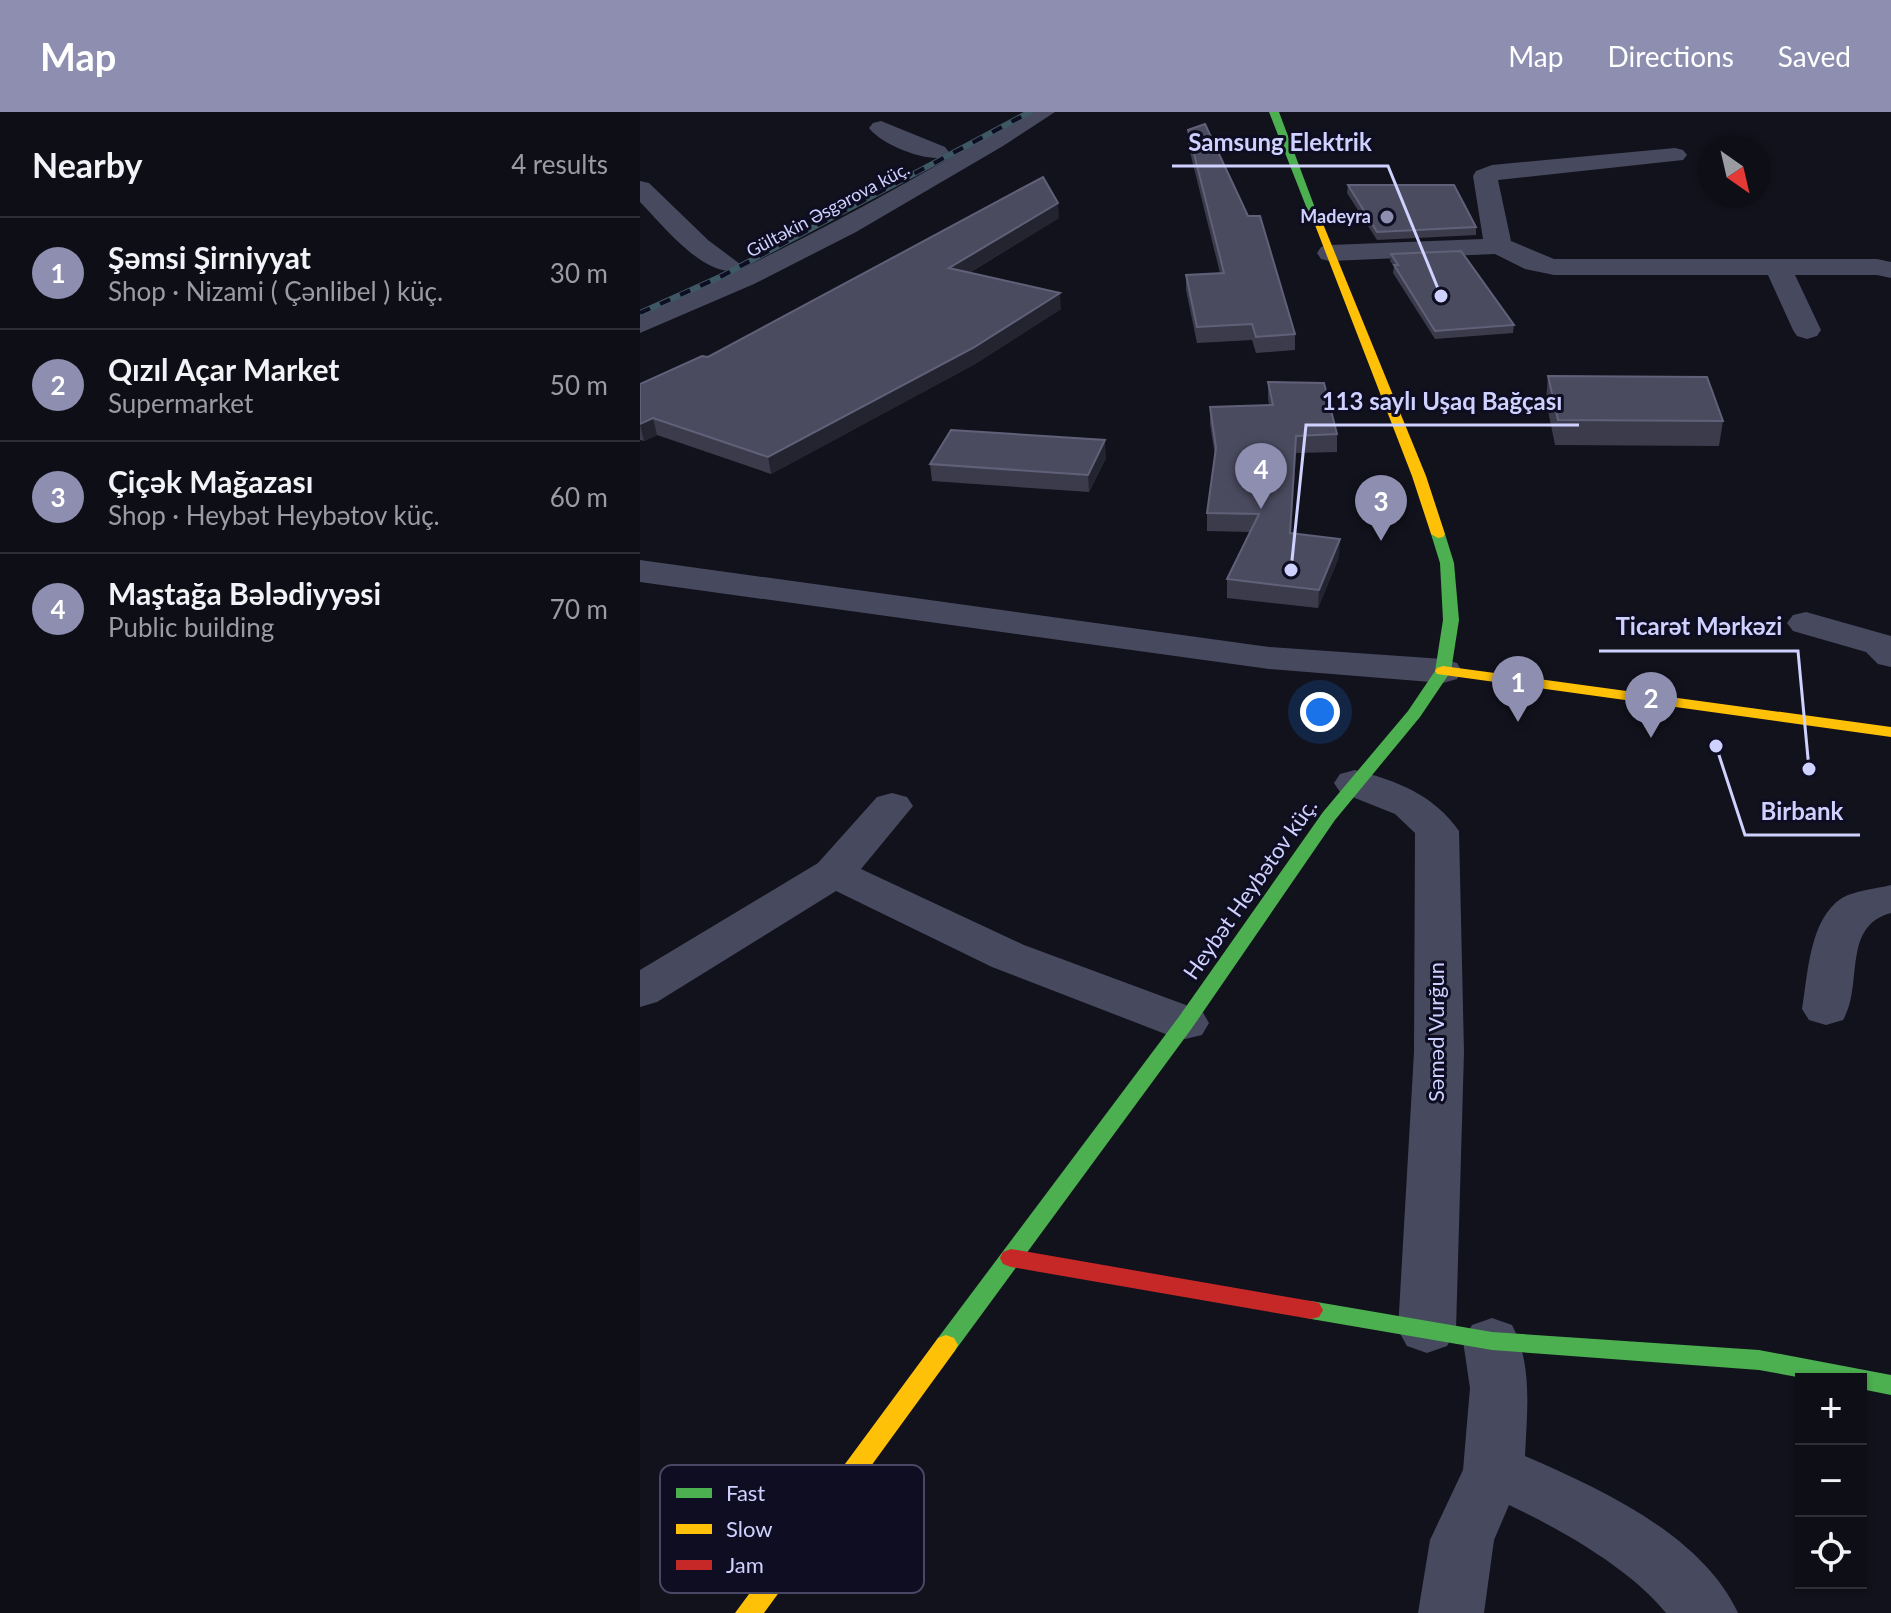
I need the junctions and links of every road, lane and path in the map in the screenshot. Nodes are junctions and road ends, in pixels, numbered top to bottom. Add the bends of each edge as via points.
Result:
1 (1013, 112) edge
2 (1044, 112) edge
3 (1274, 112) edge
4 (881, 128) dead end
5 (937, 152) junction
6 (1675, 155) dead end
7 (640, 188) edge
8 (1499, 246) junction
9 (1330, 253) junction
10 (726, 264) junction
11 (1778, 267) junction
12 (1891, 270) edge
13 (640, 304) edge
14 (640, 324) edge
15 (1807, 330) dead end
16 (640, 571) edge
17 (1806, 623) dead end
18 (1891, 656) edge
19 (1443, 671) junction
20 (1891, 732) edge
21 (1355, 783) junction
22 (892, 806) dead end
23 (834, 873) junction
24 (1891, 899) edge
25 (640, 991) edge
26 (1826, 1009) dead end
27 (1185, 1023) junction
28 (1011, 1258) junction
29 (1427, 1330) junction
30 (1492, 1341) junction
31 (1891, 1385) edge
32 (858, 1465) edge
33 (1494, 1470) junction
34 (763, 1593) edge
35 (748, 1613) edge
36 (1451, 1613) edge
37 (1705, 1613) edge

1 - 5 street, Gültəkin Əsgərova küç.
2 - 14 street via 941,175 786,258
3 - 9 main road, Heybət Heybətov küç.
4 - 5 street
5 - 10 street, Gültəkin Əsgərova küç.
6 - 8 street via 1501,170 1485,176
7 - 10 street via 699,246
8 - 9 street
8 - 11 street via 1554,267
9 - 19 main road, Heybət Heybətov küç. via 1419,476 1447,563 1451,620
10 - 13 street, Gültəkin Əsgərova küç.
11 - 12 street
11 - 15 street
16 - 19 street via 1269,658
17 - 18 street via 1879,644
19 - 20 main road
19 - 21 main road, Heybət Heybətov küç.
21 - 27 main road, Heybət Heybətov küç.
21 - 29 street, Səməd Vurğun via 1408,802 1437,831 1439,1052
22 - 23 street
23 - 25 street
23 - 27 street via 1008,956
24 - 26 street via 1847,916
27 - 28 main road, Heybət Heybətov küç.
28 - 29 main road
28 - 32 main road, Heybət Heybətov küç.
29 - 30 main road
30 - 31 main road via 1759,1360
30 - 33 street via 1499,1388
33 - 36 street via 1462,1540
33 - 37 street via 1552,1496 1621,1537 1673,1573
34 - 35 main road, Heybət Heybətov küç.

